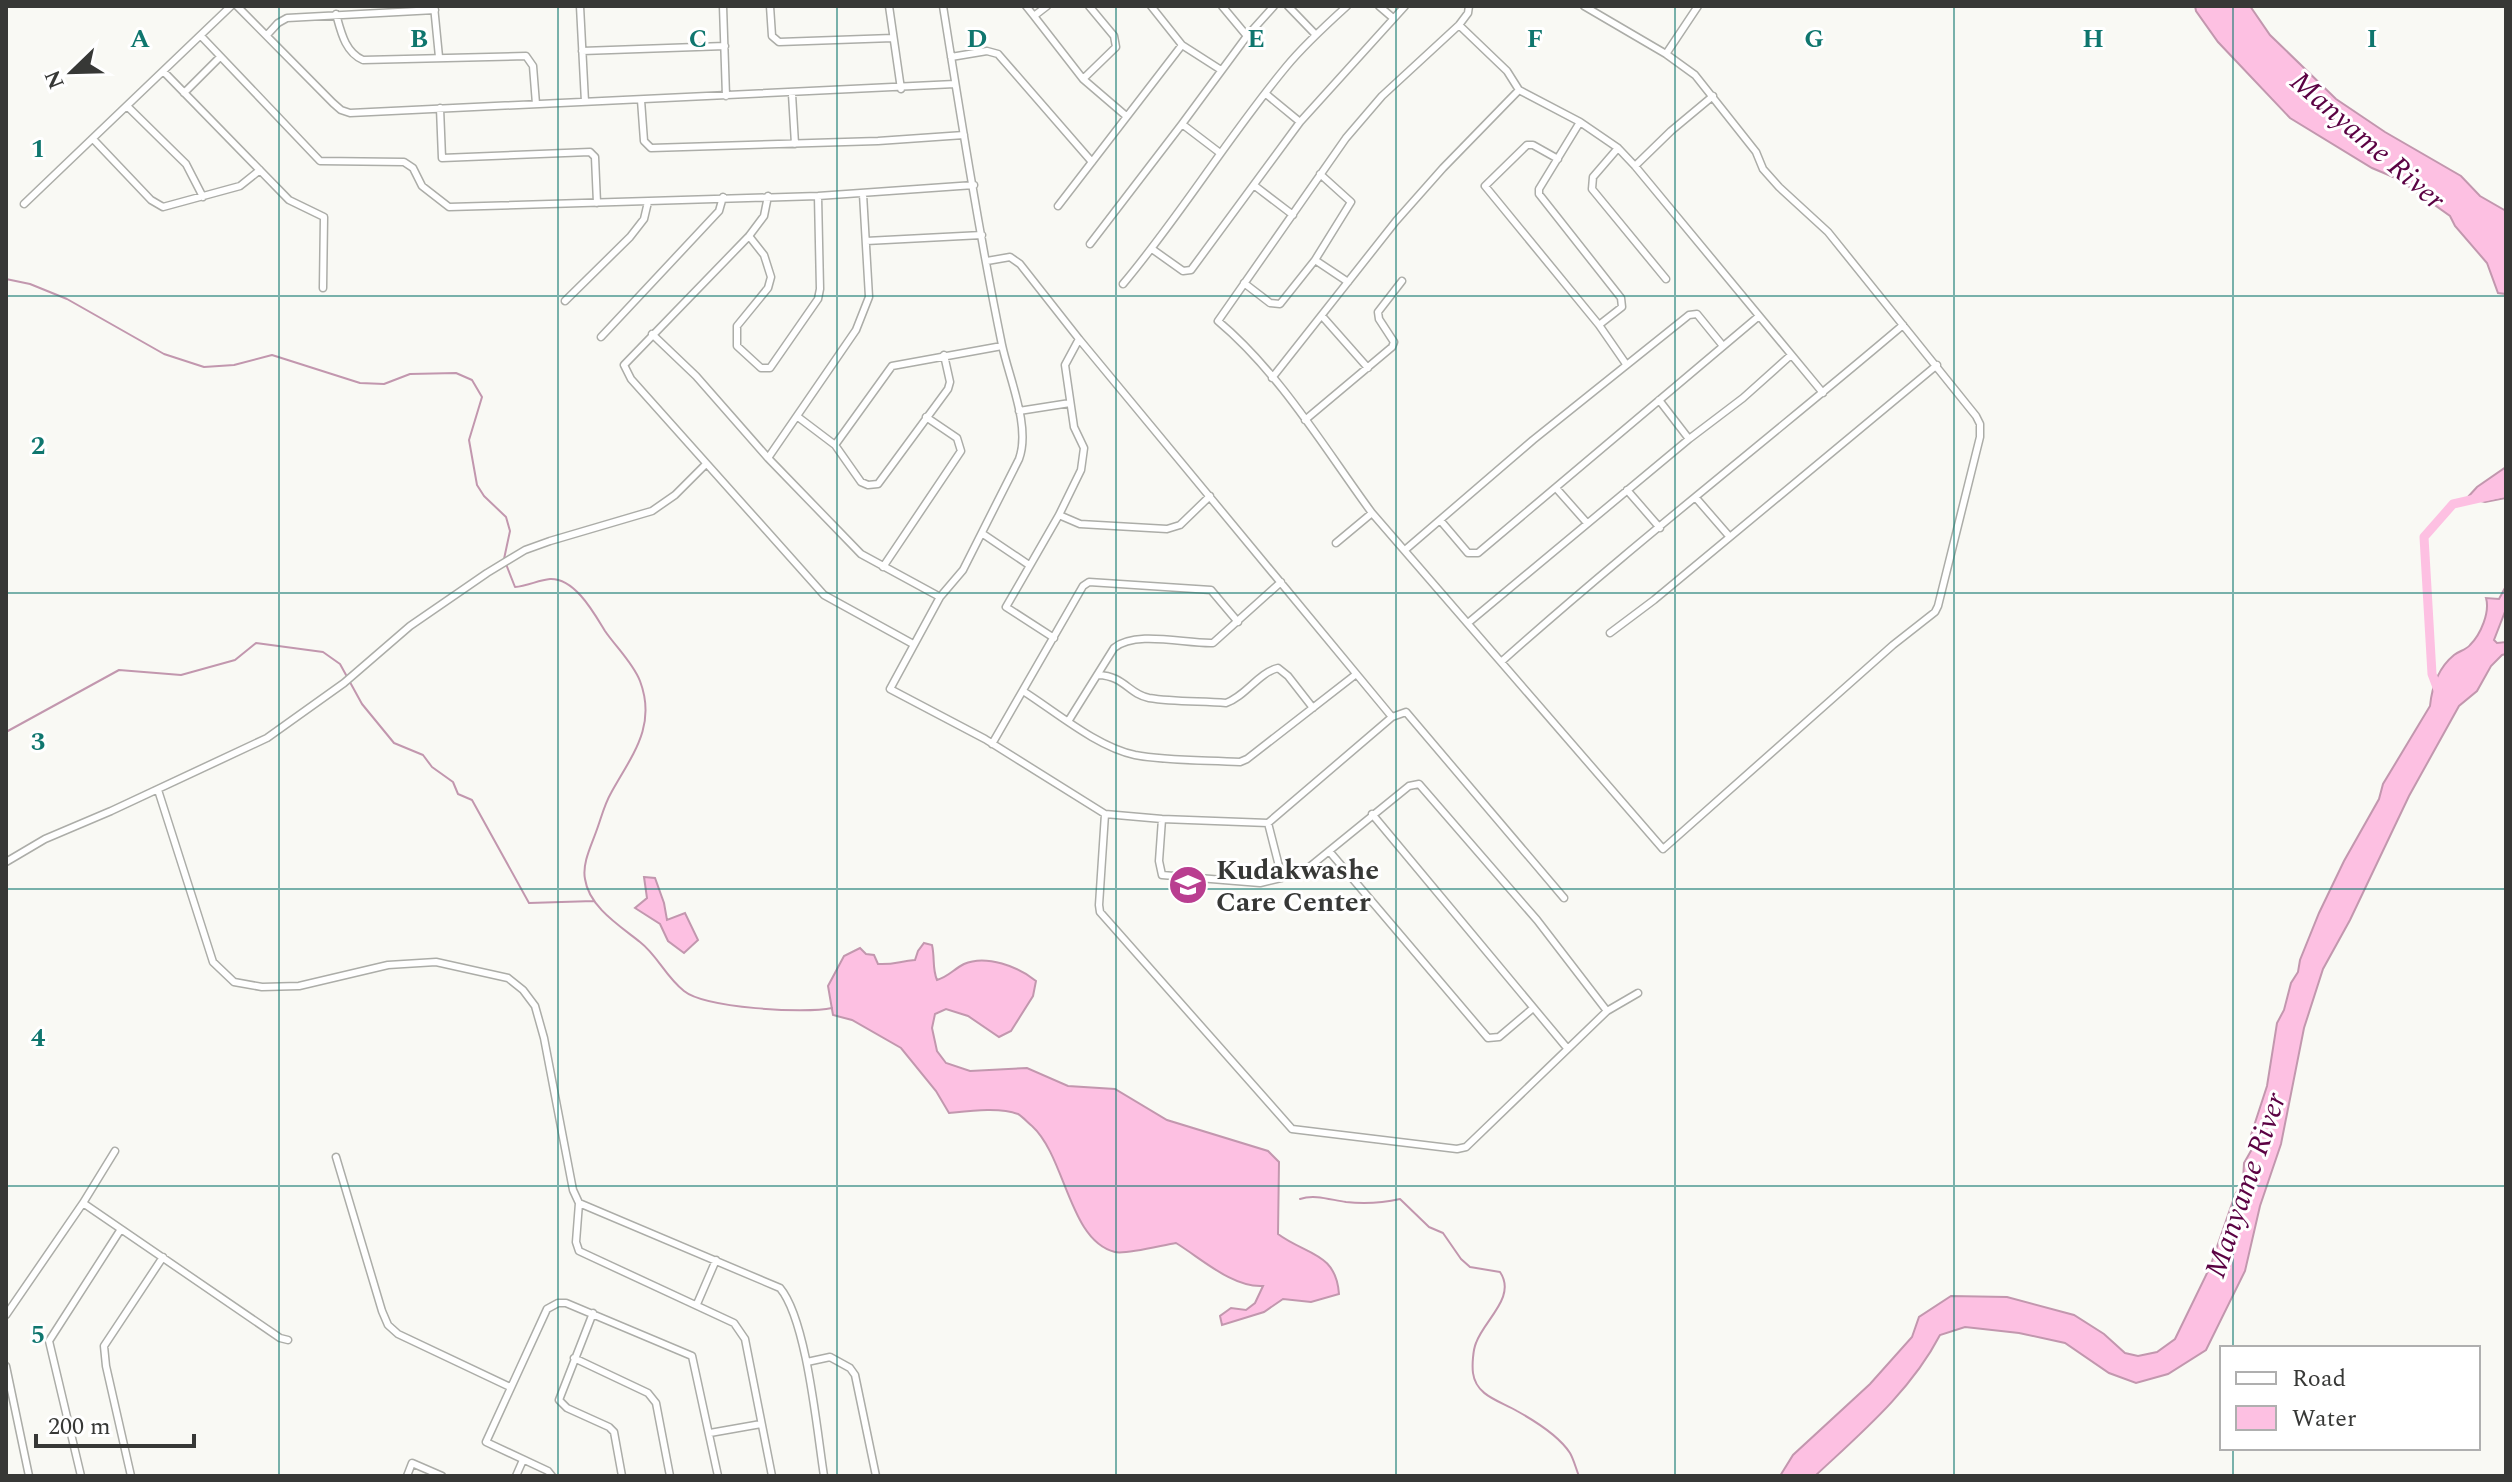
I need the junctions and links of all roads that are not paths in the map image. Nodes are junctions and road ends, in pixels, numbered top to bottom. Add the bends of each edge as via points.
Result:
1 (234, 6) edge
2 (580, 6) edge
3 (723, 6) edge
4 (770, 6) edge
5 (889, 6) edge
6 (945, 6) edge
7 (1026, 6) edge
8 (1047, 6) edge
9 (1089, 6) edge
10 (1151, 6) edge
11 (1222, 6) edge
12 (1274, 6) edge
13 (1288, 6) edge
14 (1347, 6) edge
15 (1379, 6) edge
16 (1405, 6) edge
17 (1469, 6) edge
18 (1584, 6) edge
19 (1698, 6) edge
20 (435, 8) edge
21 (336, 14) junction
22 (1034, 16) junction
23 (1393, 18) junction
24 (1459, 25) junction
25 (267, 35) junction
26 (1316, 35) junction
27 (201, 36) junction
28 (1247, 36) junction
29 (893, 38) junction
30 (1182, 45) junction
31 (725, 46) junction
32 (582, 51) junction
33 (1666, 54) junction
34 (220, 57) junction
35 (439, 57) junction
36 (951, 57) junction
37 (1221, 70) junction
38 (164, 72) junction
39 (1083, 79) junction
40 (955, 84) junction
41 (901, 89) junction
42 (1519, 90) junction
43 (184, 93) junction
44 (792, 94) junction
45 (1266, 94) junction
46 (726, 96) junction
47 (1713, 96) junction
48 (641, 100) junction
49 (585, 102) junction
50 (536, 104) junction
51 (128, 107) junction
52 (440, 108) junction
53 (1125, 115) junction
54 (1300, 122) junction
55 (1580, 122) junction
56 (1182, 124) junction
57 (964, 135) junction
58 (93, 139) junction
59 (795, 144) junction
60 (1618, 148) junction
61 (1220, 153) junction
62 (1558, 159) junction
63 (1092, 162) junction
64 (1635, 166) junction
65 (260, 170) junction
66 (1320, 174) junction
67 (974, 185) junction
68 (1255, 186) junction
69 (863, 194) junction
70 (768, 196) junction
71 (818, 196) junction
72 (203, 197) junction
73 (723, 197) junction
74 (648, 202) junction
75 (597, 203) junction
76 (24, 204) dead end
77 (1058, 206) dead end
78 (1293, 215) junction
79 (982, 235) junction
80 (749, 236) junction
81 (866, 241) junction
82 (1090, 244) dead end
83 (1152, 249) junction
84 (1315, 260) junction
85 (987, 261) junction
86 (1666, 279) dead end
87 (1402, 281) dead end
88 (1348, 282) junction
89 (1244, 283) junction
90 (1123, 284) dead end
91 (323, 288) dead end
92 (565, 301) dead end
93 (1322, 316) junction
94 (1759, 316) junction
95 (1599, 325) junction
96 (1903, 325) junction
97 (652, 334) junction
98 (601, 337) dead end
99 (1079, 339) junction
100 (1002, 346) junction
101 (1723, 346) junction
102 (944, 355) junction
103 (1791, 355) junction
104 (1626, 364) junction
105 (1937, 365) junction
106 (1368, 368) junction
107 (1272, 378) junction
108 (1823, 393) junction
109 (1659, 400) junction
110 (1070, 403) junction
111 (1019, 411) junction
112 (798, 417) junction
113 (926, 417) junction
114 (1305, 420) junction
115 (1689, 439) junction
116 (835, 445) junction
117 (768, 458) junction
118 (705, 465) junction
119 (1556, 488) junction
120 (1627, 490) junction
121 (1210, 496) junction
122 (1696, 498) junction
123 (1372, 513) junction
124 (1059, 515) junction
125 (1440, 520) junction
126 (1587, 523) junction
127 (1660, 528) junction
128 (983, 534) junction
129 (1729, 536) junction
130 (1336, 543) dead end
131 (1405, 550) junction
132 (1029, 565) junction
133 (883, 567) junction
134 (1281, 582) junction
135 (940, 597) junction
136 (1238, 622) junction
137 (1468, 623) junction
138 (1610, 633) dead end
139 (1054, 638) junction
140 (913, 644) junction
141 (1501, 662) junction
142 (1098, 675) junction
143 (1355, 675) junction
144 (1023, 691) junction
145 (1313, 708) junction
146 (1392, 717) junction
147 (1069, 720) junction
148 (992, 744) junction
149 (158, 790) junction
150 (1105, 814) junction
151 (1372, 814) junction
152 (1162, 819) junction
153 (1268, 823) junction
154 (1329, 851) junction
155 (6, 862) edge
156 (1282, 878) junction
157 (1564, 898) dead end
158 (1638, 993) dead end
159 (1532, 1009) junction
160 (1607, 1011) junction
161 (1567, 1048) junction
162 (115, 1151) dead end
163 (336, 1157) dead end
164 (83, 1203) junction
165 (579, 1203) junction
166 (121, 1229) junction
167 (163, 1257) junction
168 (716, 1260) junction
169 (697, 1304) junction
170 (593, 1313) junction
171 (6, 1315) edge
172 (288, 1340) dead end
173 (574, 1358) junction
174 (807, 1362) junction
175 (6, 1366) edge
176 (510, 1387) junction
177 (761, 1424) junction
178 (710, 1433) junction
179 (523, 1460) junction
180 (824, 1475) edge
181 (29, 1476) edge
182 (81, 1476) edge
183 (131, 1476) edge
184 (407, 1476) edge
185 (442, 1476) edge
186 (516, 1476) edge
187 (552, 1476) edge
188 (622, 1476) edge
189 (670, 1476) edge
190 (718, 1476) edge
191 (772, 1476) edge
192 (814, 1476) edge
193 (876, 1476) edge

1 - 25 street
1 - 27 street
2 - 32 street
3 - 31 street
4 - 29 street via 772,36 779,42
5 - 29 street
6 - 36 street
7 - 22 street
8 - 22 street
9 - 39 street via 1114,36 1116,47
10 - 30 street
11 - 28 street
12 - 28 street
13 - 26 street
14 - 26 street
15 - 23 street
16 - 23 street
17 - 24 street
18 - 33 street
19 - 33 street
20 - 21 street
20 - 35 street
21 - 25 street via 284,19
21 - 35 street via 345,43 357,58
22 - 39 street
23 - 54 street
24 - 42 street via 1507,71
24 - 66 street via 1382,96
25 - 52 street via 341,110
26 - 45 street
27 - 34 street
27 - 38 street
28 - 37 street
29 - 41 street
30 - 37 street
30 - 53 street
31 - 32 street
31 - 46 street
32 - 49 street
33 - 47 street
34 - 43 street
34 - 75 street via 320,161 404,162 422,186 449,207
35 - 50 street via 526,56 533,66
36 - 40 street
36 - 63 street via 998,54
37 - 56 street
38 - 43 street
38 - 51 street
39 - 53 street
40 - 41 street
40 - 57 street
41 - 44 street
42 - 55 street
42 - 88 street via 1396,221
43 - 65 street
44 - 46 street
44 - 59 street
45 - 54 street
45 - 61 street
46 - 48 street
47 - 64 street
47 - 96 street via 1763,169 1828,232
48 - 49 street
48 - 59 street via 644,141 651,148
49 - 50 street
50 - 52 street
51 - 58 street
51 - 72 street via 186,164
52 - 75 street via 442,158 590,152 595,157
53 - 63 street
54 - 68 street
55 - 60 street
55 - 62 street
56 - 61 street
56 - 82 street
57 - 59 street
57 - 67 street
58 - 72 street via 157,205
58 - 76 street
60 - 64 street
60 - 86 street via 1593,177 1592,189
61 - 83 street
62 - 95 street via 1539,194 1621,298 1622,307
62 - 95 street via 1527,145 1485,186
63 - 77 street
64 - 94 street
65 - 72 street via 240,186
65 - 91 street via 289,200 324,217
66 - 78 street
66 - 84 street via 1351,202
67 - 69 street
67 - 79 street
68 - 78 street
68 - 83 street via 1191,270 1183,271
69 - 71 street
69 - 81 street
70 - 71 street
70 - 73 street
70 - 80 street via 764,216
71 - 80 street via 818,299 770,368 761,368 737,346 737,326 771,277 764,255
73 - 74 street
73 - 98 street via 719,211
74 - 75 street
74 - 92 street via 644,219 630,237
78 - 89 street
79 - 81 street
79 - 85 street
80 - 97 street
81 - 112 street via 870,293 859,324
83 - 90 street
84 - 88 street
84 - 89 street via 1280,304 1270,303
85 - 99 street via 1010,257 1020,264
85 - 100 street
87 - 106 street via 1378,312 1394,345
88 - 93 street
89 - 107 street via 1218,321
93 - 106 street
93 - 107 street
94 - 101 street
94 - 103 street
95 - 104 street
96 - 105 street
96 - 108 street
97 - 117 street
97 - 118 street via 624,365
99 - 110 street via 1065,365
99 - 121 street
100 - 102 street
100 - 111 street
101 - 104 street via 1697,314 1689,315
101 - 109 street
102 - 113 street via 950,385
102 - 116 street via 888,369
103 - 108 street
103 - 115 street
104 - 125 street
105 - 129 street
105 - 141 street via 1976,416 1980,437 1935,612 1663,849
106 - 114 street
107 - 114 street
108 - 122 street
109 - 115 street
109 - 119 street
110 - 111 street
110 - 124 street via 1085,452
111 - 128 street via 1021,454
112 - 116 street
112 - 117 street
113 - 116 street via 878,484 861,482
113 - 133 street via 957,438 961,451
114 - 123 street
115 - 120 street
117 - 133 street via 861,554
118 - 140 street via 824,595
118 - 149 street via 652,511 525,550 410,626 344,683 267,738
119 - 125 street via 1478,553 1468,553
119 - 126 street
120 - 126 street
120 - 127 street
121 - 124 street via 1180,525 1167,529 1080,524
121 - 134 street
122 - 127 street
122 - 129 street
123 - 130 street
123 - 131 street
124 - 132 street
125 - 131 street
126 - 137 street
127 - 141 street
128 - 132 street
128 - 135 street via 961,574
129 - 138 street
131 - 137 street
132 - 139 street via 1006,607
133 - 135 street
134 - 136 street
134 - 143 street
135 - 140 street
136 - 139 street via 1211,590 1089,582
136 - 142 street via 1213,643 1128,640 1114,648
137 - 141 street
139 - 144 street
140 - 148 street via 890,689
142 - 145 street via 1113,676 1150,698 1226,703 1278,668
142 - 147 street
143 - 145 street
143 - 146 street
144 - 147 street
144 - 148 street
145 - 147 street via 1240,762 1134,754
146 - 153 street
146 - 157 street via 1406,712
148 - 150 street
149 - 155 street via 45,839
149 - 165 street via 213,962 234,982 299,986 388,965 436,962 508,978 523,990 535,1006 544,1038
150 - 152 street
150 - 161 street via 1100,912 1292,1129 1461,1149
151 - 154 street
151 - 159 street
151 - 160 street via 1419,784 1537,920
152 - 153 street
152 - 156 street via 1162,875 1260,883
153 - 156 street
154 - 156 street via 1302,873
154 - 159 street via 1488,1038 1499,1037
158 - 160 street
159 - 161 street
160 - 161 street
162 - 164 street
163 - 176 street via 388,1325
164 - 166 street
164 - 171 street
165 - 168 street
165 - 169 street via 579,1251
166 - 167 street
166 - 182 street via 49,1341
167 - 172 street
167 - 183 street via 104,1346
168 - 169 street
168 - 174 street via 783,1291
169 - 177 street via 742,1331
170 - 173 street
170 - 176 street via 566,1303 550,1306
170 - 178 street via 692,1356
173 - 188 street via 559,1400 614,1432
173 - 189 street via 653,1398
174 - 180 street
174 - 193 street via 830,1357 855,1375
175 - 181 street
176 - 179 street via 486,1442
177 - 178 street
177 - 191 street
178 - 190 street
179 - 186 street
179 - 187 street
180 - 192 street
184 - 185 street via 412,1463

